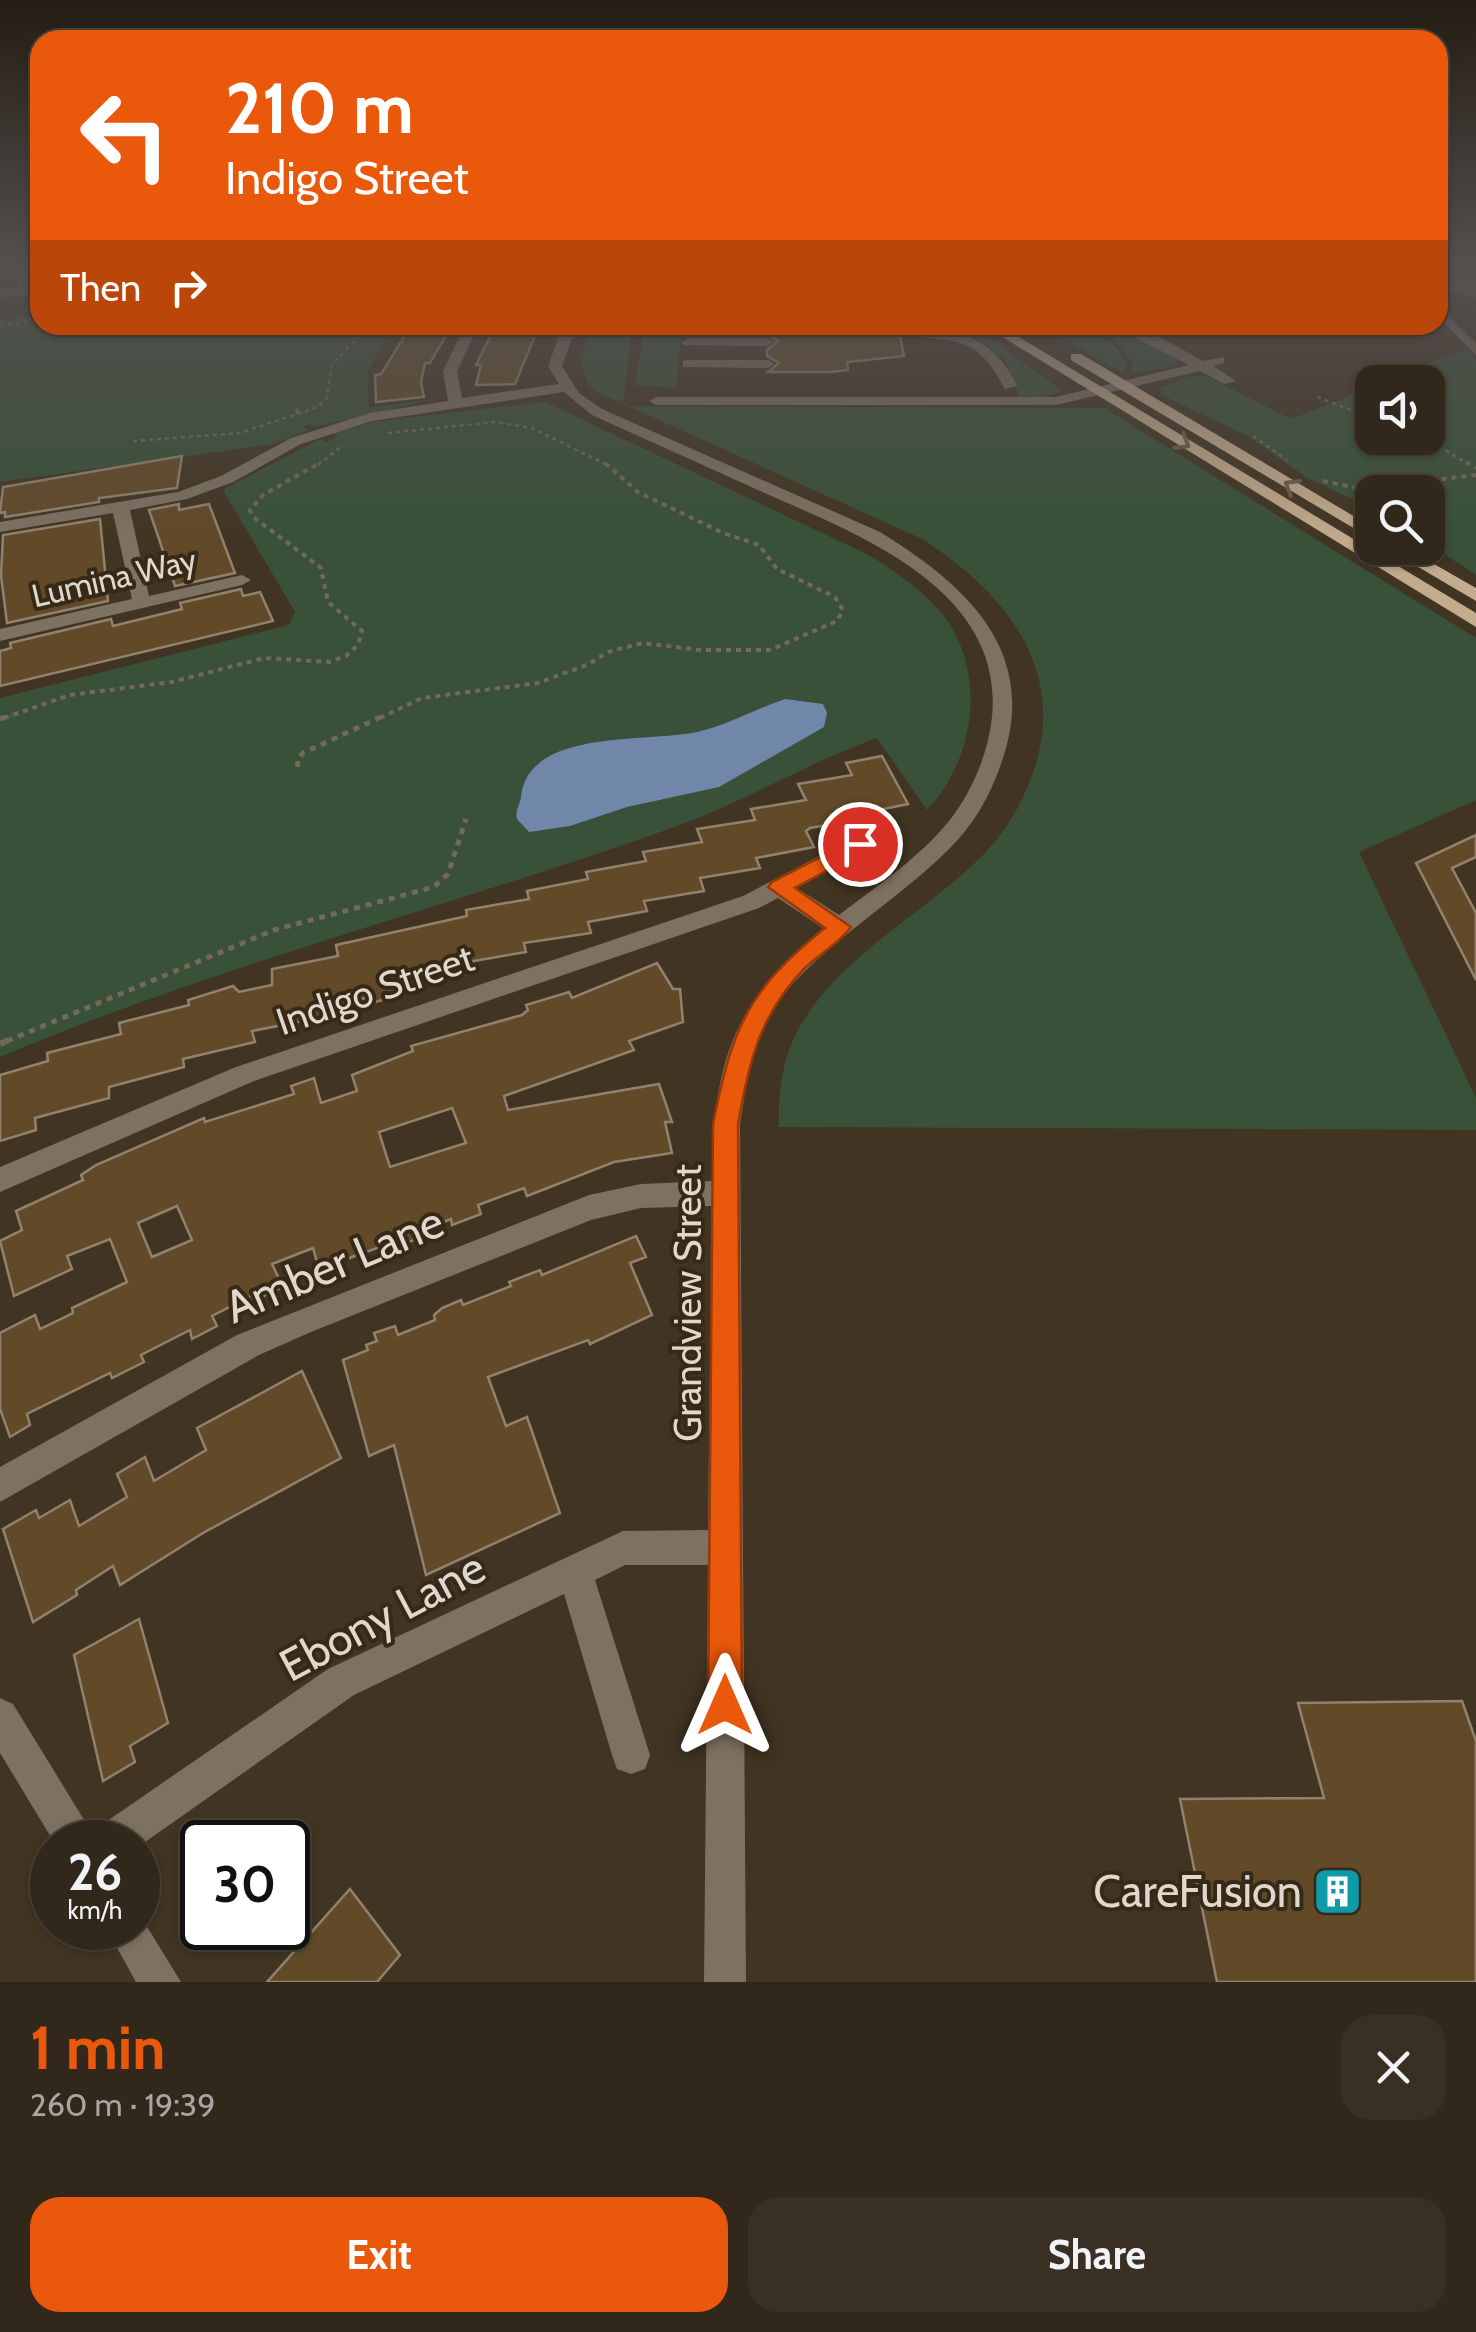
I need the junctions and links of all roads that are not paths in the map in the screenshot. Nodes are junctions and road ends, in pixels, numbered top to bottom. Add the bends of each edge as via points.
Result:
1 (456, 358) edge
2 (558, 358) edge
3 (689, 358) edge
4 (990, 358) edge
5 (1045, 358) edge
6 (1077, 358) edge
7 (1190, 358) edge
8 (1219, 360) dead end
9 (1204, 366) junction
10 (1229, 381) dead end
11 (1002, 386) dead end
12 (566, 387) junction
13 (1124, 387) junction
14 (1100, 392) junction
15 (656, 401) dead end
16 (686, 401) junction
17 (456, 406) junction
18 (121, 508) junction
19 (1355, 524) edge
20 (0, 527) edge
21 (1423, 565) edge
22 (242, 580) dead end
23 (1476, 596) edge
24 (142, 602) junction
25 (1476, 621) edge
26 (0, 635) edge
27 (860, 844) dead end
28 (779, 887) junction
29 (840, 927) junction
30 (0, 1180) edge
31 (725, 1193) junction
32 (0, 1485) edge
33 (726, 1547) junction
34 (575, 1572) junction
35 (0, 1717) edge
36 (632, 1755) dead end
37 (63, 1820) edge
38 (143, 1820) edge
39 (140, 1950) edge
40 (160, 1982) edge
41 (725, 1982) edge

1 - 17 street via 450,371
2 - 12 street
3 - 16 street
4 - 11 street
5 - 14 main road
6 - 13 main road
7 - 9 street
8 - 9 street
9 - 10 street
9 - 13 street
12 - 17 street
12 - 29 street, Grandview Street via 597,412 911,557 957,596 997,659 1007,703 998,750 974,804 942,844
13 - 14 street
19 -> 13 main road
14 - 16 street via 1032,402
14 -> 25 main road
15 - 16 street
17 - 18 street via 348,422 212,486
18 - 20 street
18 - 24 street
21 - 23 main road
22 - 24 street, Lumina Way
24 - 26 street, Lumina Way
27 - 28 street, Indigo Street
28 - 29 street
28 - 30 street, Indigo Street via 245,1074
29 - 31 street, Grandview Street via 765,999 738,1056 726,1124
31 - 32 street, Amber Lane via 641,1196 589,1208 300,1322
31 - 33 street, Grandview Street
33 - 34 street, Ebony Lane via 623,1548
33 - 41 street, Grandview Street
34 - 36 street
34 - 38 street, Ebony Lane via 341,1682
35 - 37 street
39 - 40 street

